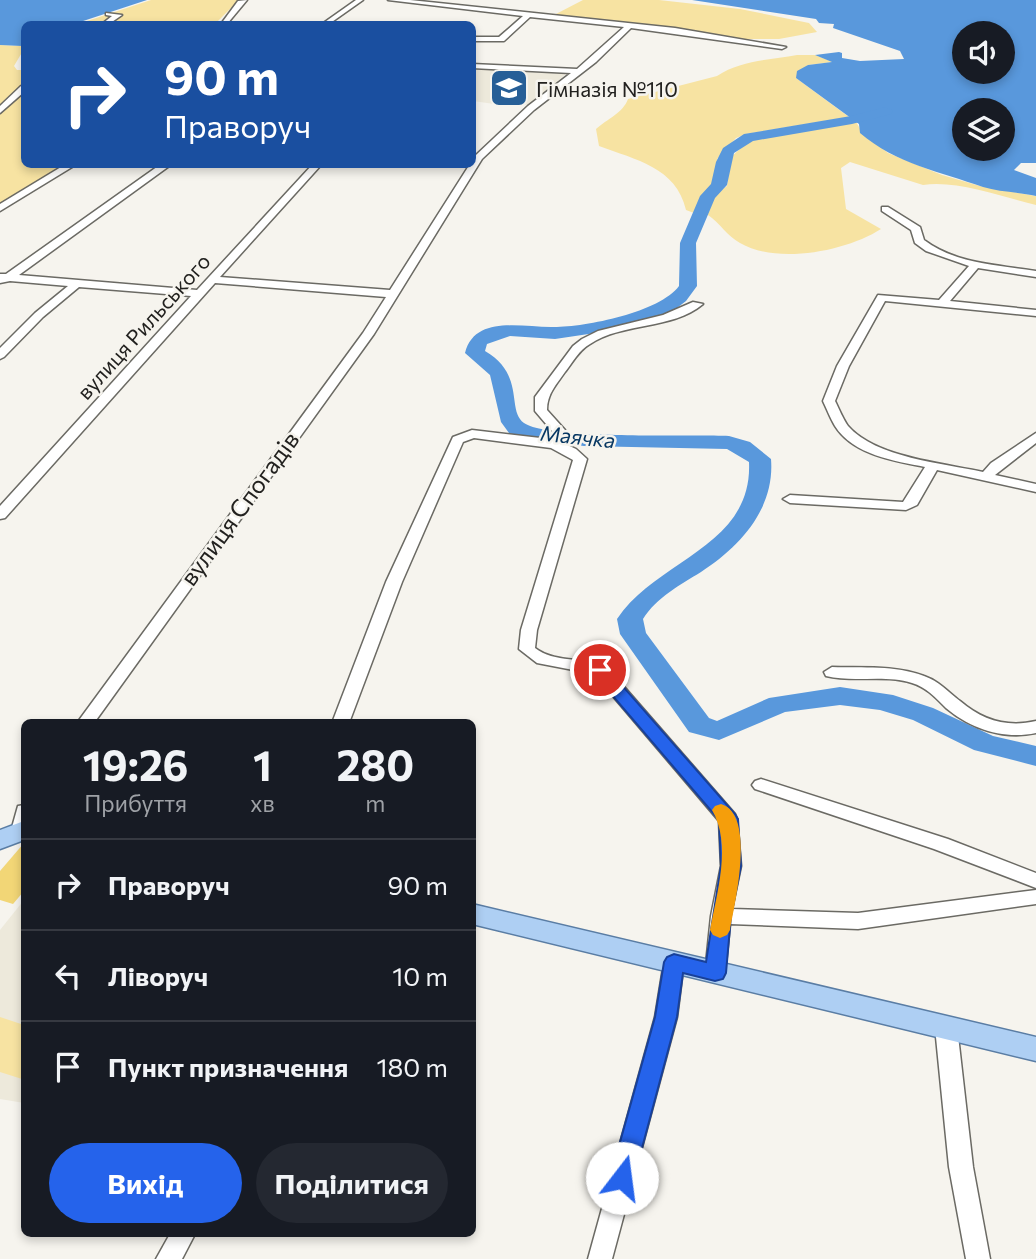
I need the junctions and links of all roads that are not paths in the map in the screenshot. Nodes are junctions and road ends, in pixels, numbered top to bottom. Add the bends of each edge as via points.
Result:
1 (244, 0) edge
2 (360, 0) edge
3 (391, 0) edge
4 (108, 14) dead end
5 (529, 14) junction
6 (110, 21) edge
7 (226, 21) edge
8 (329, 21) edge
9 (629, 26) junction
10 (476, 39) edge
11 (782, 47) dead end
12 (476, 66) edge
13 (578, 71) junction
14 (21, 91) edge
15 (0, 111) edge
16 (476, 157) edge
17 (67, 168) edge
18 (161, 168) edge
19 (314, 168) edge
20 (469, 168) edge
21 (0, 208) edge
22 (886, 209) dead end
23 (977, 263) junction
24 (1036, 274) edge
25 (3, 278) edge
26 (211, 279) junction
27 (76, 284) junction
28 (198, 293) junction
29 (394, 294) junction
30 (943, 302) junction
31 (697, 304) dead end
32 (1036, 313) edge
33 (0, 355) edge
34 (1036, 437) edge
35 (556, 438) junction
36 (933, 465) junction
37 (987, 476) junction
38 (1036, 488) edge
39 (790, 499) dead end
40 (0, 515) edge
41 (832, 672) dead end
42 (88, 719) edge
43 (343, 719) edge
44 (1036, 727) edge
45 (761, 785) dead end
46 (1036, 881) edge
47 (1036, 897) edge
48 (476, 915) edge
49 (721, 916) junction
50 (674, 962) junction
51 (715, 973) junction
52 (946, 1027) junction
53 (1036, 1049) edge
54 (181, 1237) edge
55 (168, 1259) edge
56 (600, 1259) edge
57 (978, 1259) edge

1 - 7 street
2 - 8 street
3 - 5 street
4 - 6 street via 119,16
5 - 9 street
5 - 10 street via 502,38
9 - 11 street
9 - 13 street, вулиця Спогадів
12 - 13 street
13 - 16 street, вулиця Спогадів
14 - 15 street
17 - 21 street
18 - 25 street
19 - 26 street, вулиця Рильського
20 - 29 street, вулиця Спогадів
22 - 23 street via 916,229 925,247
23 - 24 street
23 - 30 street
25 - 27 street
26 - 28 street, вулиця Рильського
26 - 29 street
27 - 28 street
27 - 33 street
28 - 40 street, вулиця Рильського
29 - 42 street, вулиця Спогадів
30 - 32 street
30 - 36 street via 882,297 829,401 842,427 865,446
31 - 35 street via 636,327 602,333 577,348 541,397 541,411
34 - 37 street
35 - 43 street via 472,434 458,440 394,582
35 - 49 street via 580,459 527,649 542,659 600,670 729,819 731,866
36 - 37 street
36 - 39 street via 906,506
37 - 38 street
41 - 44 street via 915,678 988,726 1019,731
45 - 46 street via 941,844
47 - 49 street via 858,920
48 - 50 main road
49 - 51 street
50 - 51 main road
50 - 56 street via 666,1017
51 - 52 main road
52 - 53 main road
52 - 57 street via 961,1167
54 - 55 street

